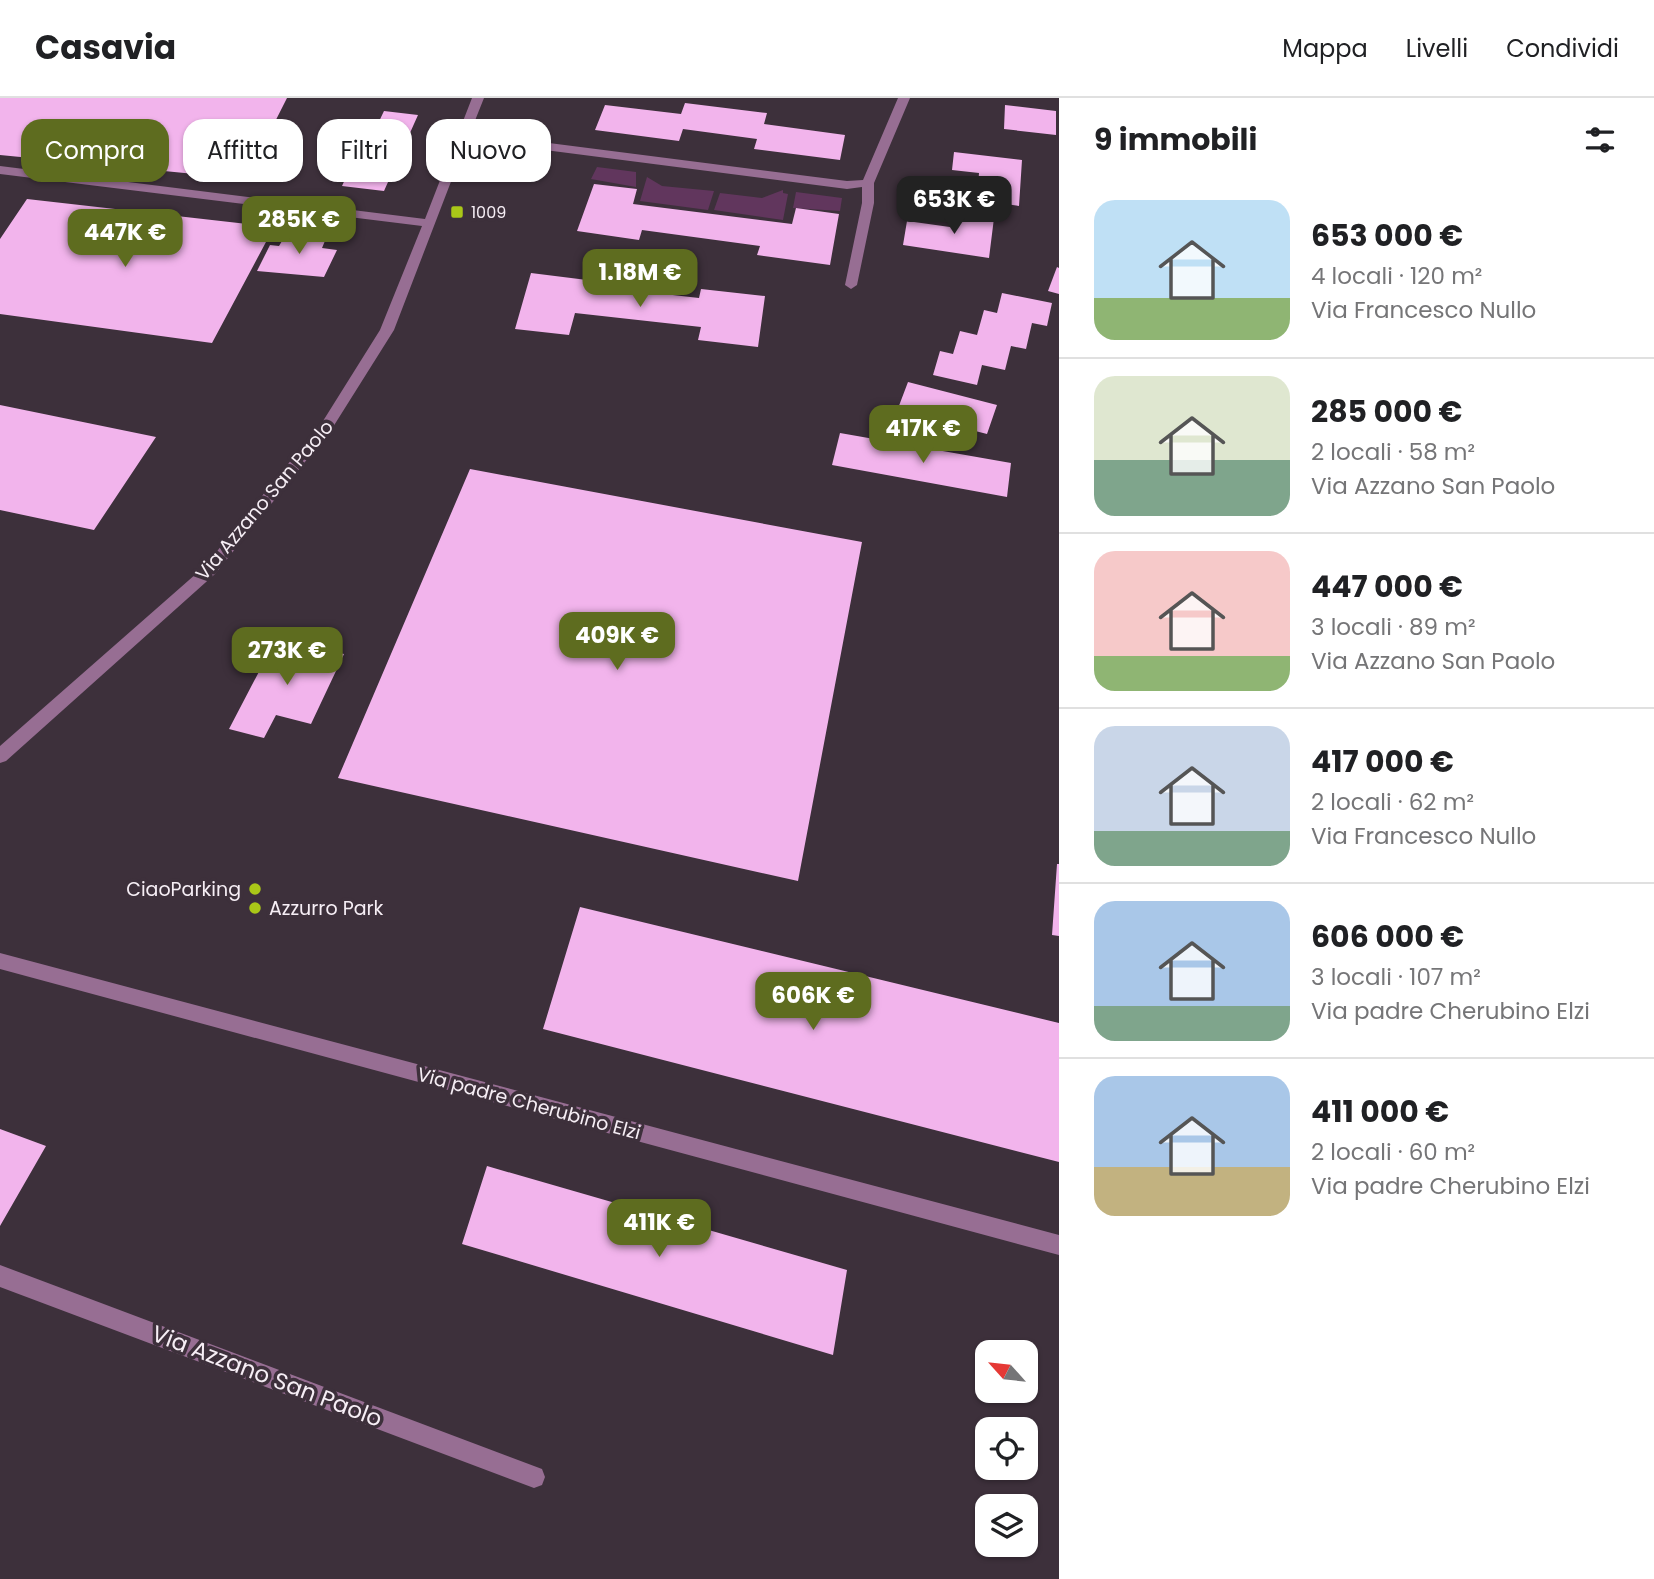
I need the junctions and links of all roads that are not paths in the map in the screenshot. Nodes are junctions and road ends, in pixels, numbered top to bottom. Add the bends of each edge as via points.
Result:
1 (478, 98) edge
2 (904, 98) edge
3 (470, 119) edge
4 (551, 147) edge
5 (0, 170) edge
6 (447, 182) edge
7 (868, 183) junction
8 (431, 223) junction
9 (851, 285) dead end
10 (0, 756) edge
11 (0, 961) edge
12 (1059, 1245) edge
13 (0, 1276) edge
14 (534, 1477) dead end

1 - 3 street, Via Azzano San Paolo
2 - 7 street
4 - 7 street via 847,185
5 - 8 street
6 - 8 street, Via Azzano San Paolo
7 - 9 street
8 - 10 street, Via Azzano San Paolo via 387,330 362,374 227,550
11 - 12 street, Via padre Cherubino Elzi
13 - 14 street, Via Azzano San Paolo

